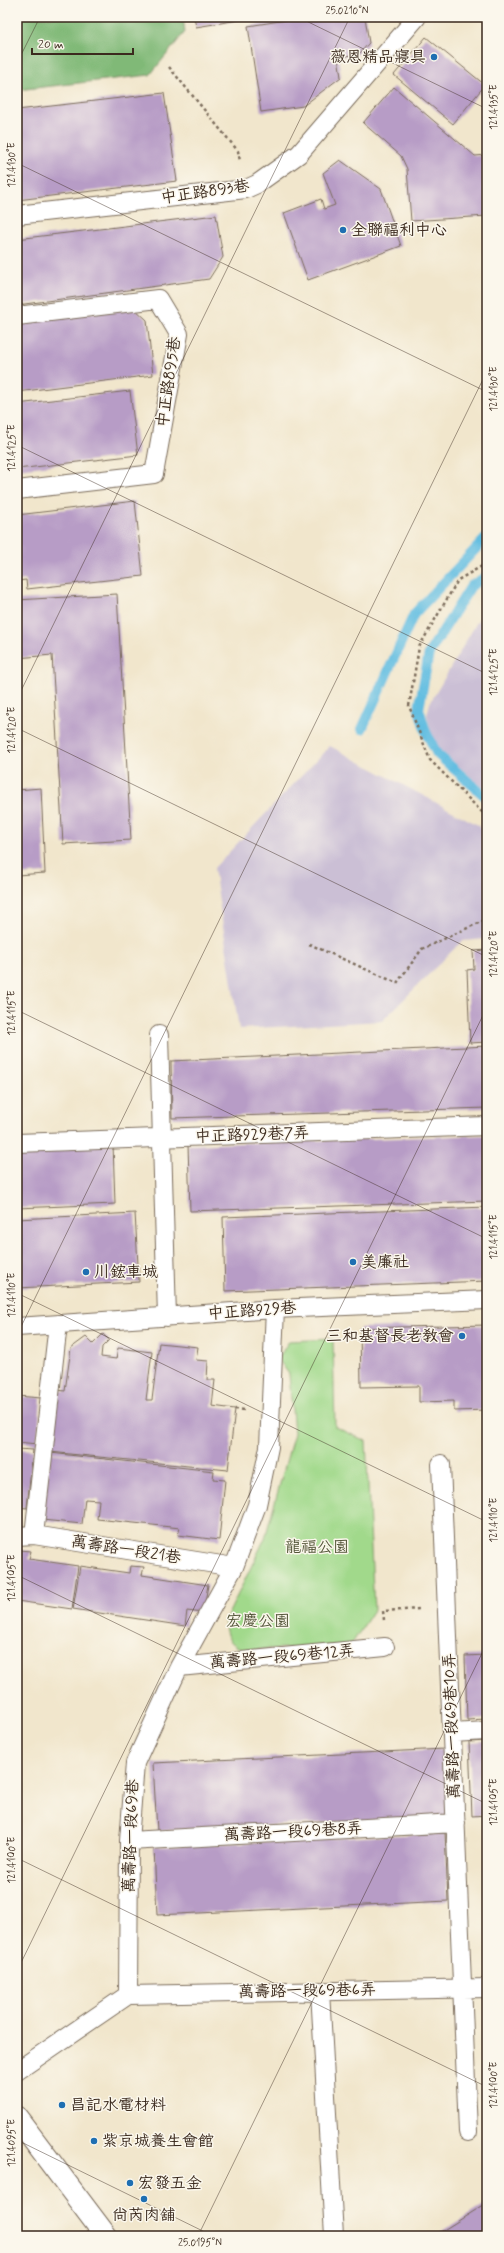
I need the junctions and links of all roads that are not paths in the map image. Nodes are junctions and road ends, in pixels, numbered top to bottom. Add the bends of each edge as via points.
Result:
1 (417, 17) edge
2 (17, 215) edge
3 (17, 316) edge
4 (17, 490) edge
5 (159, 1035) dead end
6 (487, 1126) edge
7 (162, 1138) junction
8 (17, 1143) edge
9 (487, 1300) edge
10 (275, 1309) junction
11 (167, 1317) junction
12 (58, 1324) junction
13 (17, 1327) edge
14 (441, 1464) dead end
15 (25, 1536) edge
16 (234, 1567) junction
17 (385, 1647) road end
18 (179, 1667) junction
19 (487, 1731) edge
20 (452, 1733) junction
21 (456, 1823) junction
22 (129, 1841) junction
23 (462, 1988) junction
24 (487, 1988) edge
25 (320, 1991) junction
26 (128, 1995) junction
27 (17, 2071) edge
28 (17, 2118) edge
29 (468, 2132) dead end
30 (106, 2236) edge
31 (334, 2236) edge

1 - 2 lane, 中正路893巷 via 299,154 257,184 246,189
3 - 4 lane, 中正路895巷 via 158,299 179,334 154,474
5 - 7 lane
6 - 7 lane, 中正路929巷7弄
7 - 8 lane, 中正路929巷7弄
7 - 11 lane
9 - 10 lane, 中正路929巷
10 - 11 lane, 中正路929巷
10 - 16 lane, 萬壽路一段69巷 via 269,1447 257,1505
11 - 12 lane, 中正路929巷
12 - 13 lane, 中正路929巷
12 - 15 lane
14 - 20 lane, 萬壽路一段69巷10弄
15 - 16 lane, 萬壽路一段21巷
16 - 18 lane, 萬壽路一段69巷
17 - 18 lane, 萬壽路一段69巷12弄
18 - 22 lane, 萬壽路一段69巷 via 135,1763
19 - 20 lane
20 - 21 lane, 萬壽路一段69巷10弄
21 - 22 lane, 萬壽路一段69巷8弄
21 - 23 lane, 萬壽路一段69巷10弄
22 - 26 lane, 萬壽路一段69巷
23 - 24 lane, 萬壽路一段69巷6弄
23 - 25 lane, 萬壽路一段69巷6弄
23 - 29 lane, 萬壽路一段69巷10弄
25 - 26 lane, 萬壽路一段69巷6弄
25 - 31 lane
26 - 27 lane
28 - 30 main road

